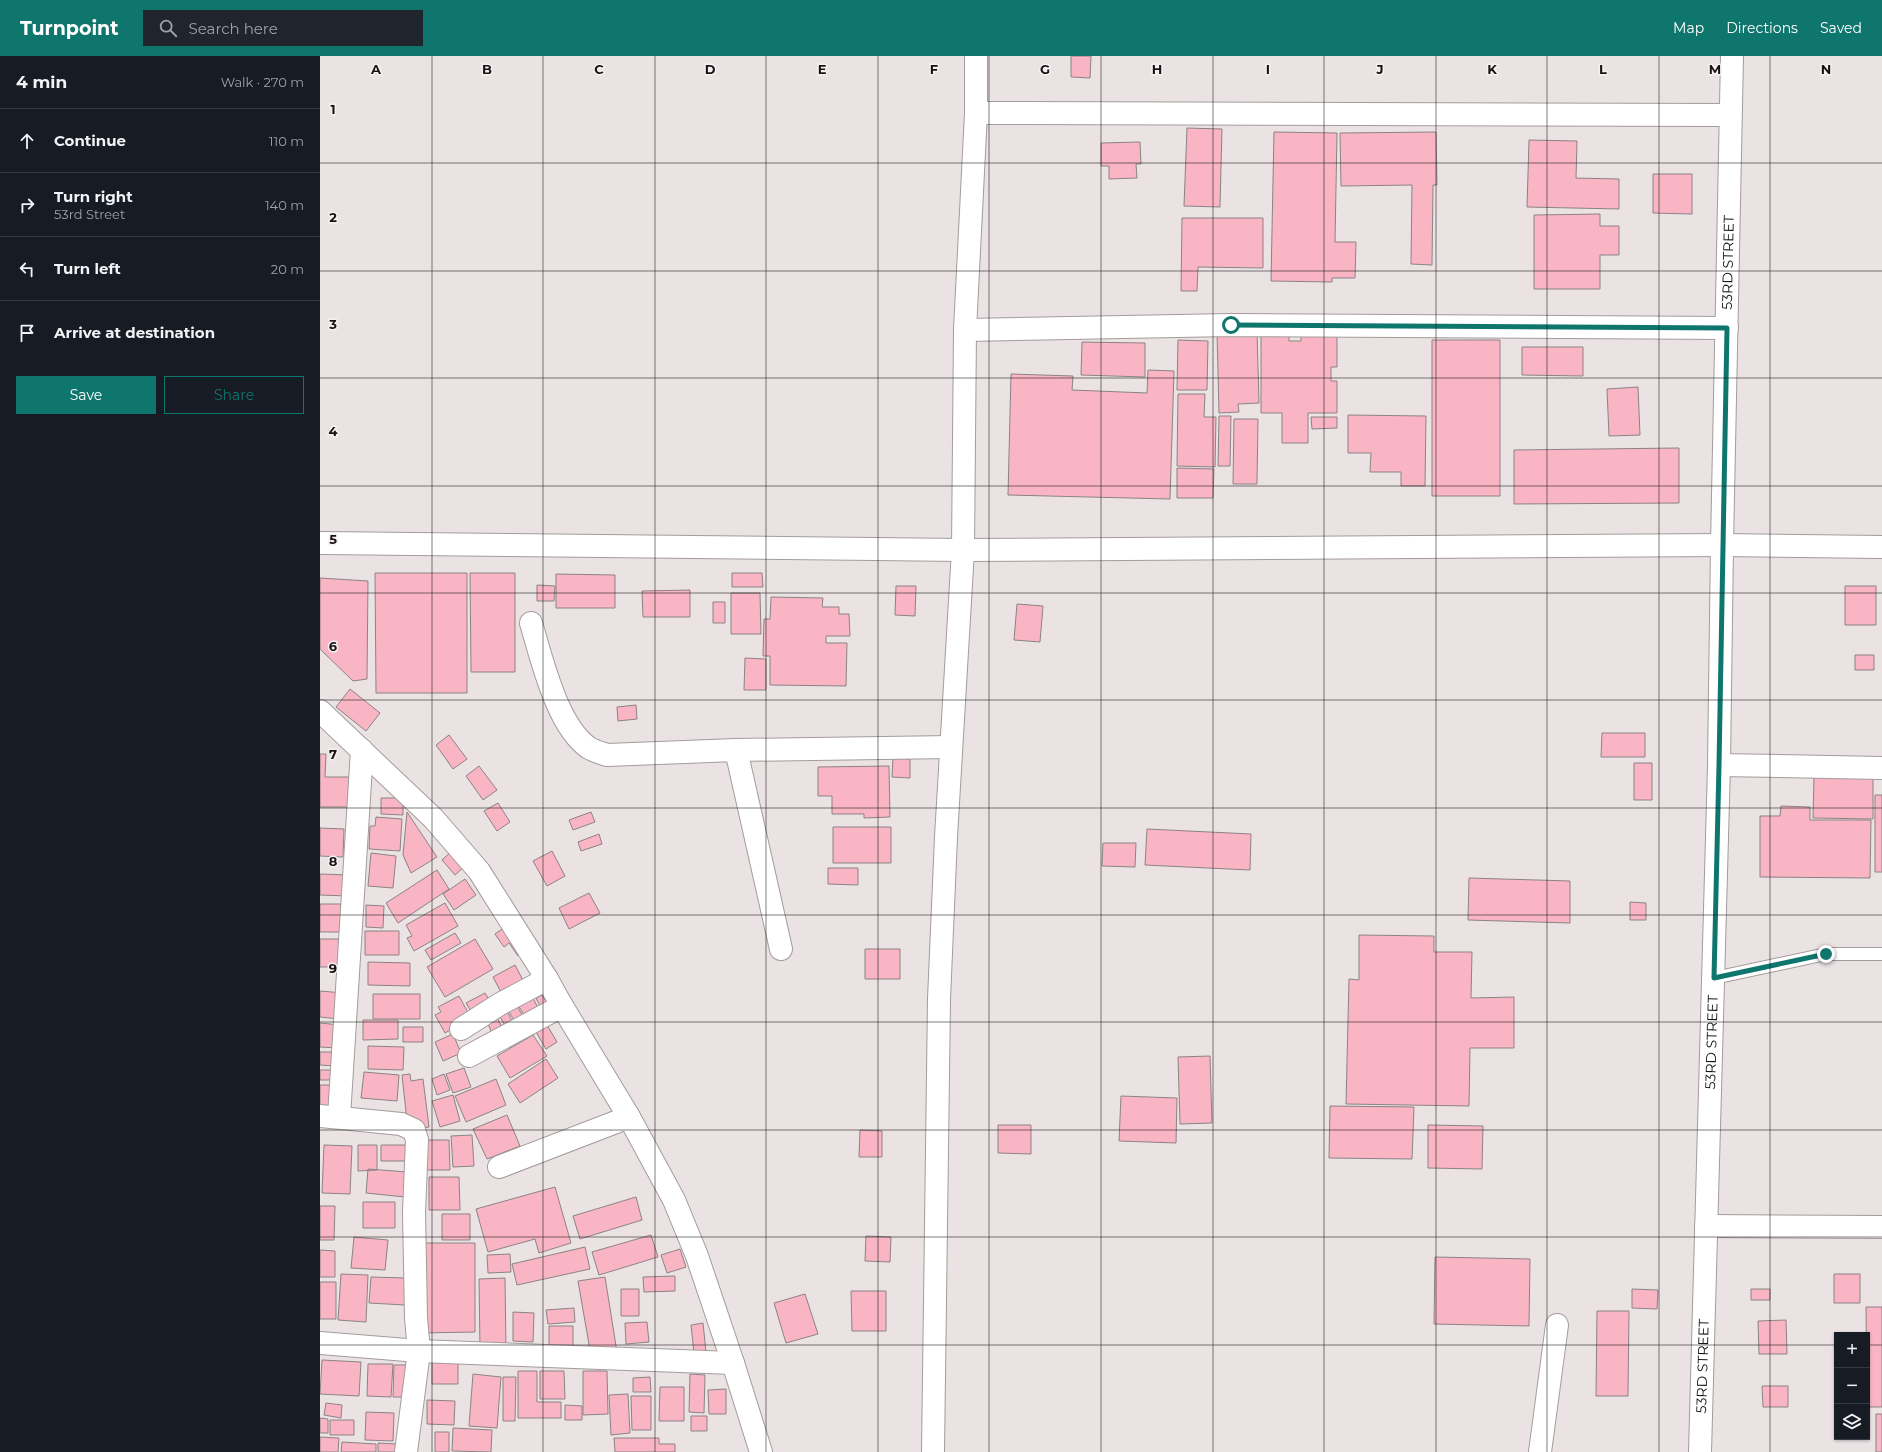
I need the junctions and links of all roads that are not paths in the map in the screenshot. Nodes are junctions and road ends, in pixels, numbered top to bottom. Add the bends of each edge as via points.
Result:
1 (976, 56) edge
2 (1732, 56) edge
3 (976, 113) junction
4 (1730, 115) junction
5 (1727, 328) junction
6 (965, 330) junction
7 (320, 543) edge
8 (1722, 546) junction
9 (1882, 547) edge
10 (963, 550) junction
11 (531, 623) dead end
12 (320, 711) edge
13 (951, 747) junction
14 (362, 750) junction
15 (736, 750) junction
16 (1719, 765) junction
17 (1882, 768) edge
18 (781, 949) dead end
19 (1882, 954) edge
20 (1714, 978) junction
21 (547, 979) junction
22 (562, 1006) junction
23 (461, 1029) dead end
24 (469, 1056) dead end
25 (329, 1117) edge
26 (629, 1117) junction
27 (499, 1167) dead end
28 (1706, 1226) junction
29 (1882, 1227) edge
30 (1557, 1325) dead end
31 (320, 1343) edge
32 (419, 1351) junction
33 (733, 1363) junction
34 (756, 1449) edge
35 (406, 1452) edge
36 (933, 1452) edge
37 (1540, 1452) edge
38 (1700, 1452) edge

1 - 3 street
2 - 4 street, 53RD STREET
3 - 4 street
3 - 6 street
4 - 5 street, 53RD STREET
5 - 6 street via 1231,325
5 - 8 street, 53RD STREET
6 - 10 street
7 - 10 street
8 - 9 street
8 - 10 street
8 - 16 street, 53RD STREET
10 - 13 street
11 - 15 street via 550,689 576,737 590,749 607,755
12 - 14 street
13 - 15 street
13 - 36 street via 939,999
14 - 21 street via 433,818 479,871
14 - 25 street
15 - 18 street
16 - 17 street
16 - 20 street, 53RD STREET
19 - 20 lane via 1826,954
20 - 28 street, 53RD STREET
21 - 22 street
21 - 23 street via 500,1004
22 - 24 street
22 - 26 street
25 - 32 street via 401,1124 414,1130 417,1140 414,1212
26 - 27 street
26 - 33 street via 676,1207 697,1256
28 - 29 street
28 - 38 street, 53RD STREET
30 - 37 street
31 - 32 street
32 - 33 street
32 - 35 street
33 - 34 street

